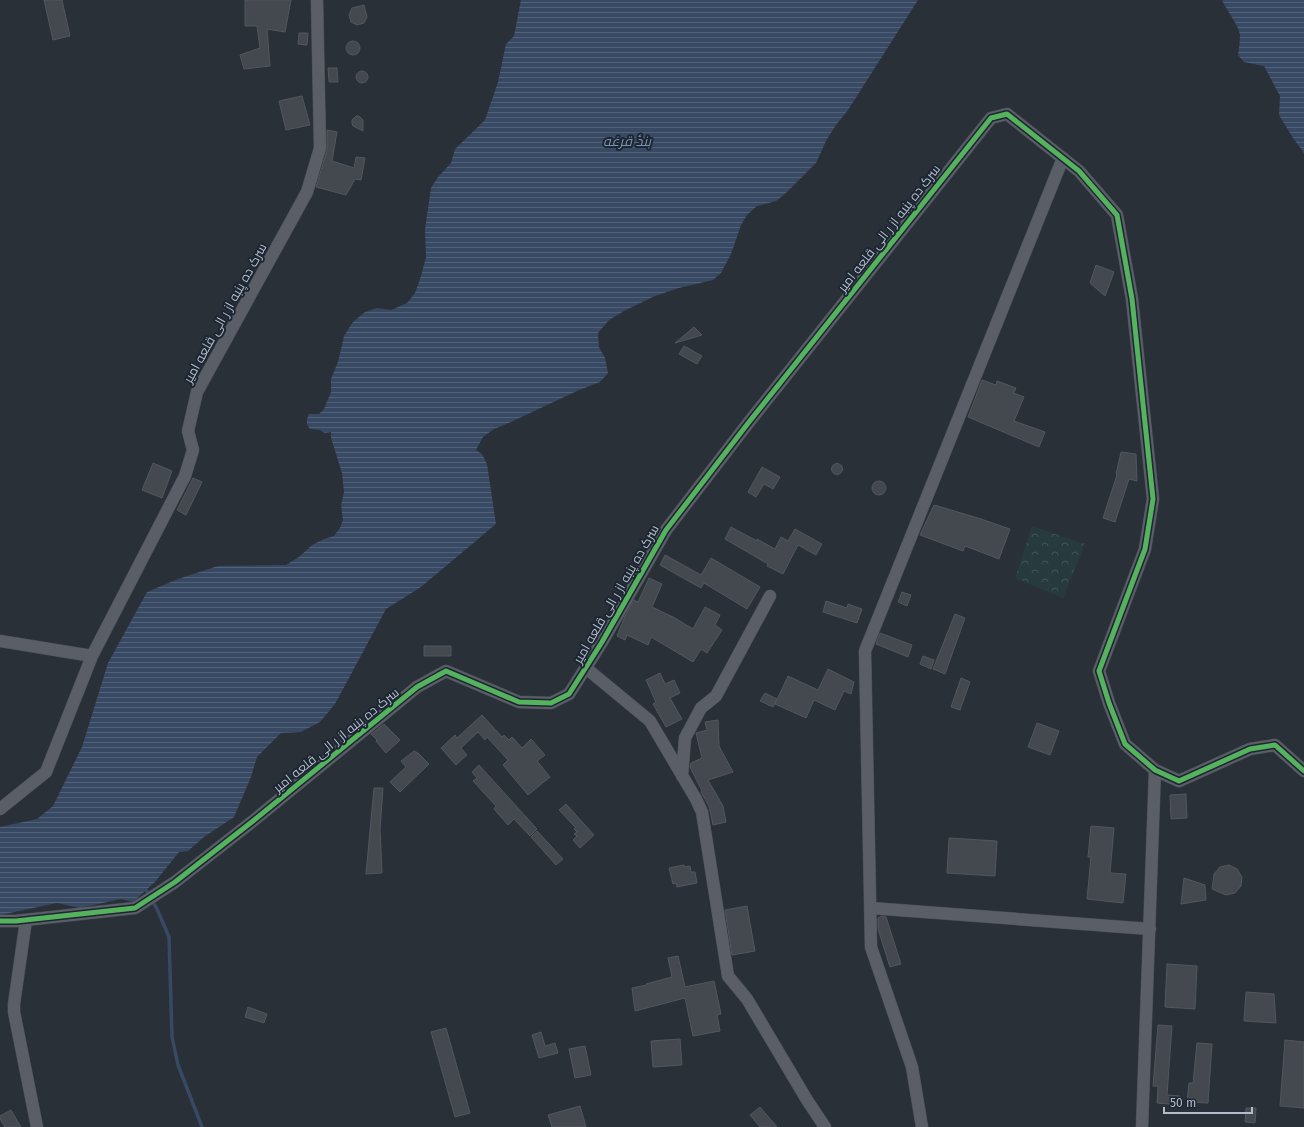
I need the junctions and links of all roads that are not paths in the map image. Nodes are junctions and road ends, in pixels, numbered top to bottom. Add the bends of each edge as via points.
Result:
1 (317, 0) edge
2 (1063, 158) junction
3 (770, 596) dead end
4 (0, 641) edge
5 (92, 656) junction
6 (586, 668) junction
7 (1156, 770) junction
8 (1304, 770) edge
9 (682, 776) junction
10 (0, 809) edge
11 (871, 908) junction
12 (26, 920) junction
13 (0, 921) edge
14 (1150, 929) junction
15 (37, 1127) edge
16 (825, 1127) edge
17 (922, 1127) edge
18 (1142, 1127) edge

1 - 5 street, سرک ده پنبه از ر الی قلعه امیر via 320,148 307,192 197,392 188,431 193,450 185,476
2 - 6 street, سرک ده پنبه از ر الی قلعه امیر via 1007,114 991,118 666,530
2 - 7 street, سرک ده پنبه از ر الی قلعه امیر via 1079,171 1118,214 1132,299 1153,499 1145,549 1099,671 1125,744
2 - 11 street via 865,651
3 - 9 street via 716,696 701,708 685,738
4 - 5 street
5 - 10 street, سرک ده پنبه از ر الی قلعه امیر via 46,772
6 - 9 street via 650,722
6 - 12 street, سرک ده پنبه از ر الی قلعه امیر via 569,694 551,703 519,702 446,671 417,687 253,821 174,882 135,908
7 - 8 street, سرک ده پنبه از ر الی قلعه امیر via 1179,781 1250,750 1274,745
7 - 14 street
9 - 16 street via 702,812 728,976 747,999
11 - 14 street
11 - 17 street via 871,947 912,1067
12 - 13 street, سرک ده پنبه از ر الی قلعه امیر
12 - 15 street via 14,1012
14 - 18 street

